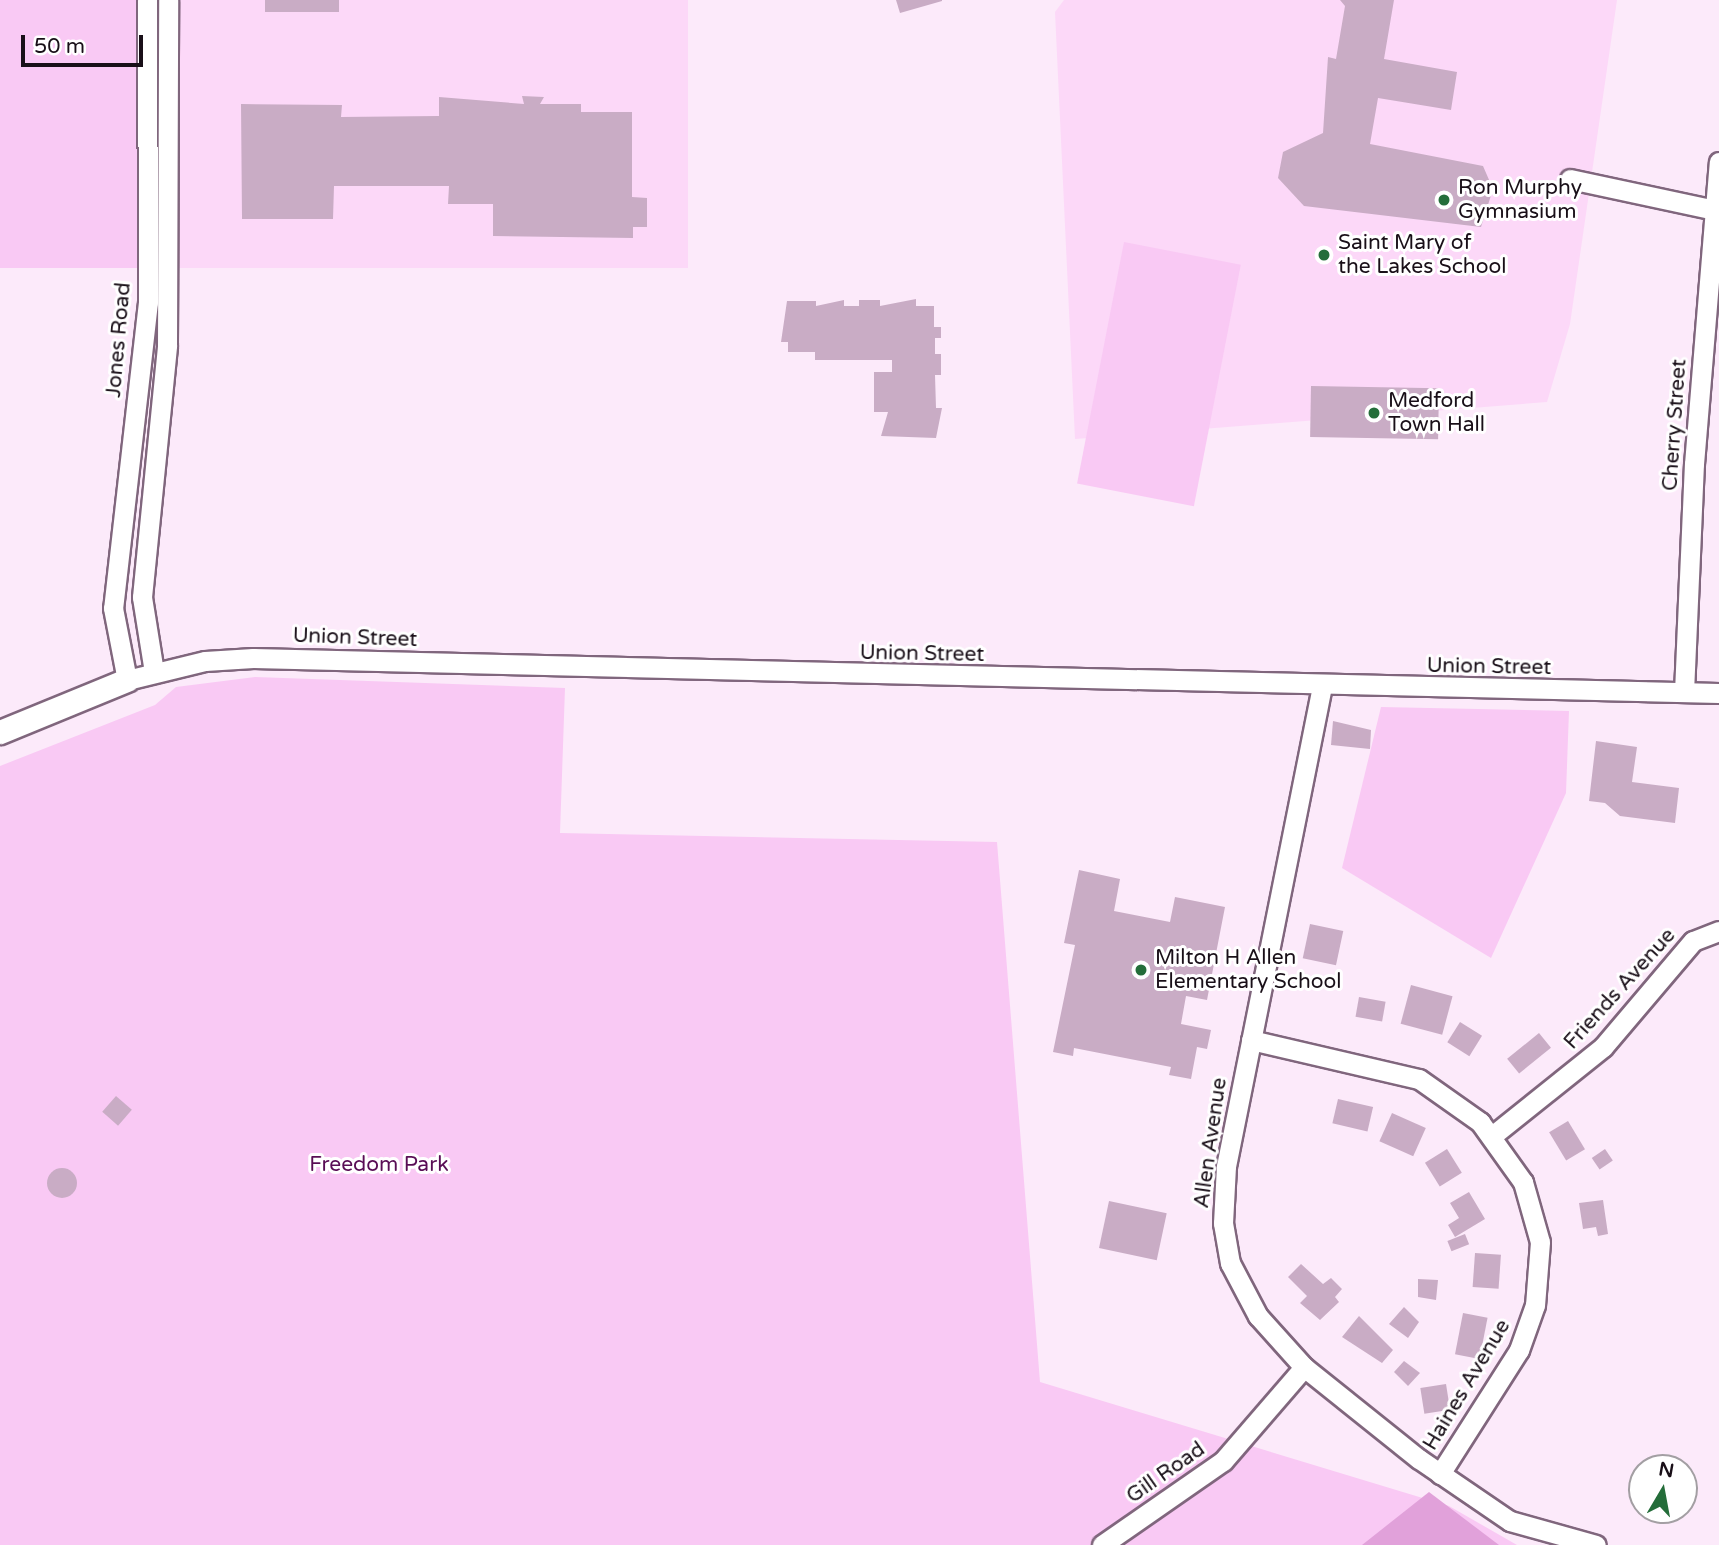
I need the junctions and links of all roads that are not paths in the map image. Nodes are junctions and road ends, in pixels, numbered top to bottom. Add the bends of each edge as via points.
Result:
1 (147, 0) edge
2 (168, 0) edge
3 (1719, 162) edge
4 (1570, 178) dead end
5 (1717, 211) edge
6 (154, 672) junction
7 (127, 680) junction
8 (1322, 687) junction
9 (1684, 692) junction
10 (1719, 693) edge
11 (0, 732) edge
12 (1719, 931) edge
13 (1251, 1040) junction
14 (1492, 1136) junction
15 (1304, 1367) junction
16 (1440, 1474) junction
17 (1102, 1545) edge
18 (1596, 1545) edge

1 - 7 street, Jones Road via 148,302 113,607
2 - 6 street, Jones Road via 167,345 142,597
3 - 5 street, Cherry Street
4 - 5 street
5 - 9 street, Cherry Street
6 - 7 street, Union Street
6 - 8 street, Union Street via 253,658
7 - 11 street
8 - 9 street, Union Street
8 - 13 street, Allen Avenue
9 - 10 street, Union Street
12 - 14 street, Friends Avenue via 1693,942 1604,1047
13 - 14 street, Haines Avenue via 1402,1072 1451,1098
13 - 15 street, Allen Avenue via 1224,1184 1226,1243 1258,1316
14 - 16 street, Haines Avenue via 1523,1181 1534,1211 1538,1290 1519,1350
15 - 16 street, Allen Avenue
15 - 17 street, Gill Road via 1223,1461
16 - 18 street, Allen Avenue via 1510,1521

